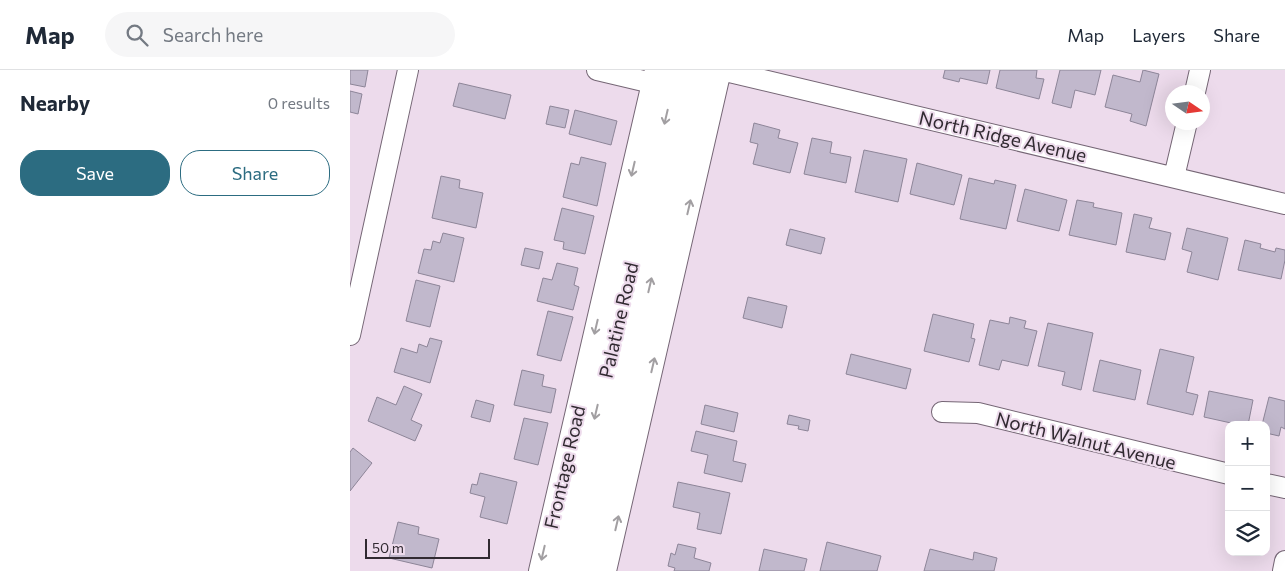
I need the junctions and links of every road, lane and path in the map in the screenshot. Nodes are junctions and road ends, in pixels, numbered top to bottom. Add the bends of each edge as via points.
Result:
1 (408, 70) edge
2 (597, 70) edge
3 (677, 70) edge
4 (698, 70) edge
5 (721, 70) edge
6 (1200, 70) edge
7 (654, 76) edge
8 (1196, 85) edge
9 (1185, 130) edge
10 (1174, 177) junction
11 (1285, 204) edge
12 (350, 335) edge
13 (942, 412) dead end
14 (1225, 473) edge
15 (1270, 485) edge
16 (1285, 488) edge
17 (1285, 561) edge
18 (539, 571) edge
19 (559, 571) edge
20 (585, 571) edge
21 (606, 571) edge
22 (1282, 571) edge

1 - 12 street
2 - 7 street
3 -> 19 highway, Palatine Road
20 -> 4 highway, Palatine Road
5 - 10 street, North Ridge Avenue
21 -> 5 street
6 - 8 street
7 -> 18 street, Frontage Road
9 - 10 street
10 - 11 street, North Ridge Avenue
13 - 14 street, North Walnut Avenue via 978,413
15 - 16 street
17 - 22 street

